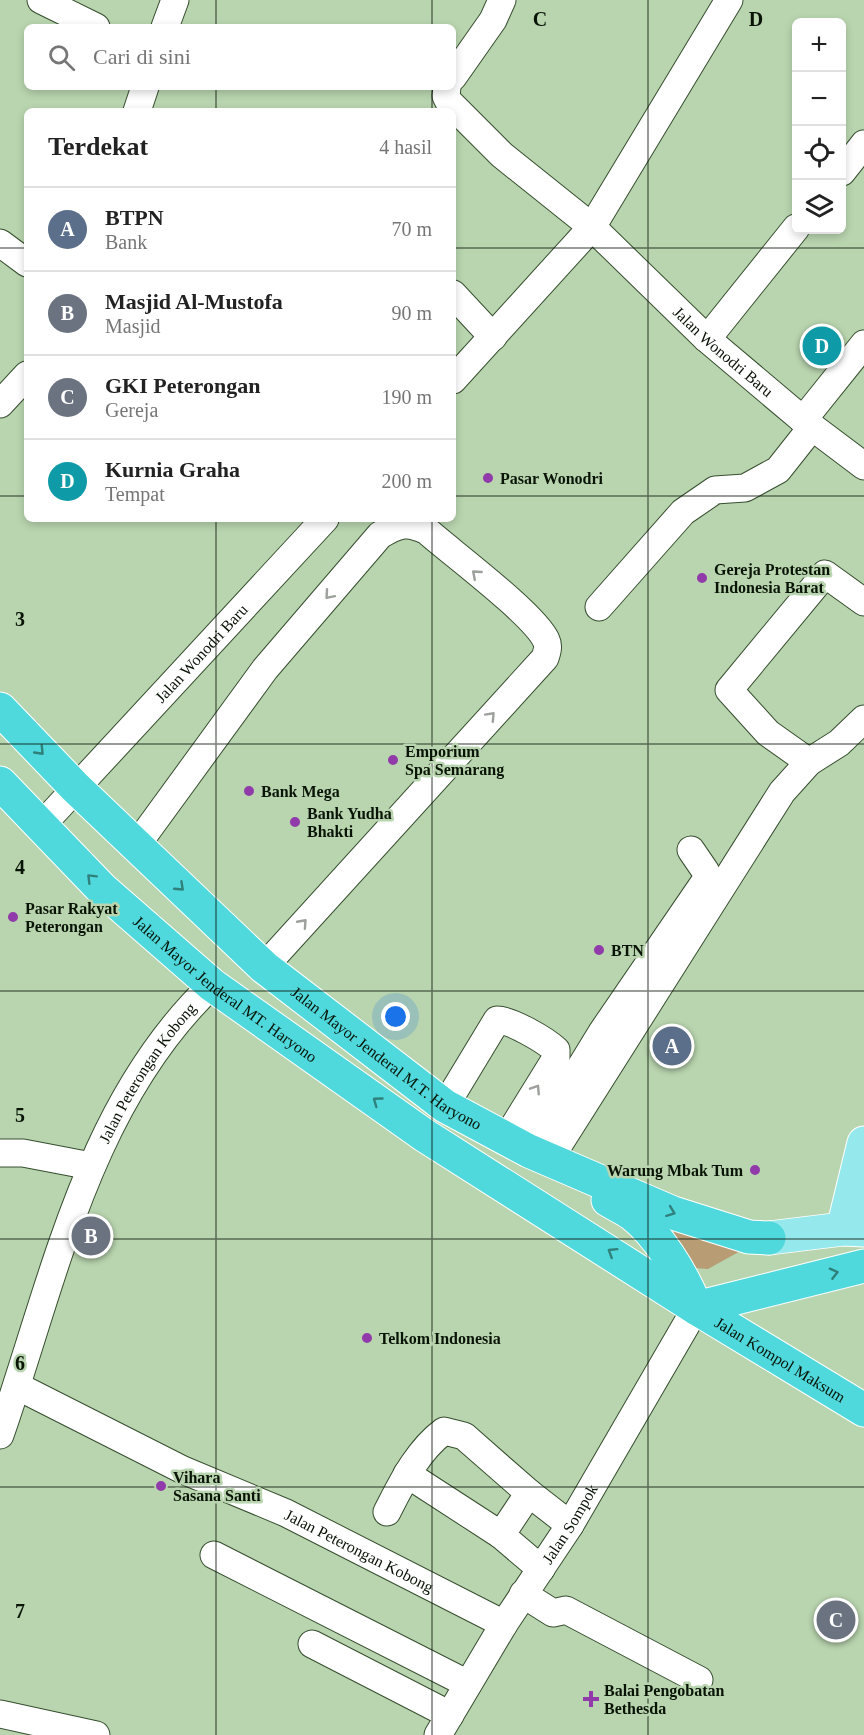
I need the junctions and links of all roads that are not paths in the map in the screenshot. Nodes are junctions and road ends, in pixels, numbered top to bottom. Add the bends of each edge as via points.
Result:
1 (41, 0) edge
2 (175, 0) edge
3 (502, 0) edge
4 (729, 0) edge
5 (90, 24) edge
6 (166, 24) edge
7 (456, 73) edge
8 (144, 90) edge
9 (447, 90) edge
10 (138, 108) edge
11 (455, 108) edge
12 (456, 109) edge
13 (864, 144) edge
14 (846, 167) edge
15 (591, 227) junction
16 (792, 233) edge
17 (0, 243) edge
18 (24, 261) edge
19 (456, 297) edge
20 (493, 337) junction
21 (707, 339) junction
22 (864, 344) edge
23 (456, 377) edge
24 (24, 378) edge
25 (0, 404) edge
26 (807, 423) junction
27 (864, 466) edge
28 (322, 522) edge
29 (864, 602) edge
30 (599, 607) dead end
31 (0, 709) edge
32 (864, 719) edge
33 (809, 762) junction
34 (0, 783) edge
35 (75, 787) junction
36 (40, 827) junction
37 (136, 846) junction
38 (692, 850) dead end
39 (264, 967) junction
40 (212, 985) junction
41 (445, 1106) junction
42 (864, 1143) edge
43 (528, 1150) junction
44 (0, 1153) edge
45 (91, 1166) junction
46 (587, 1177) junction
47 (854, 1229) edge
48 (770, 1238) joint
49 (864, 1266) edge
50 (785, 1286) junction
51 (696, 1308) junction
52 (768, 1350) junction
53 (17, 1386) junction
54 (864, 1410) edge
55 (0, 1436) edge
56 (407, 1474) junction
57 (529, 1493) junction
58 (387, 1512) dead end
59 (570, 1525) junction
60 (501, 1535) junction
61 (214, 1555) dead end
62 (541, 1569) junction
63 (523, 1594) junction
64 (504, 1624) junction
65 (312, 1644) dead end
66 (699, 1680) dead end
67 (468, 1684) junction
68 (0, 1714) edge
69 (444, 1725) edge
70 (96, 1735) edge

1 - 5 street
2 - 6 street
3 - 7 street via 493,20
4 - 15 street
8 - 10 street
9 - 11 street, Jalan Wonodri Baru via 446,96
12 - 15 street, Jalan Wonodri Baru via 502,155
13 - 14 street
15 - 20 street
15 - 21 street, Jalan Wonodri Baru
16 - 21 street
17 - 18 street
19 - 20 street
20 - 23 street
21 - 26 street, Jalan Wonodri Baru
22 - 26 street
24 - 25 street
26 - 27 street, Jalan Wonodri Baru
26 - 30 street via 778,470 745,488 715,490 683,512
28 - 35 street, Jalan Wonodri Baru
29 - 33 street via 825,574 729,690 768,733
31 -> 35 highway, Jalan Mayor Jenderal M.T. Haryono
32 - 33 street via 839,743
33 - 43 street via 782,792
34 - 36 highway, Jalan Mayor Jenderal MT. Haryono
35 - 36 street
35 - 37 highway, Jalan Mayor Jenderal M.T. Haryono
40 -> 36 highway, Jalan Mayor Jenderal MT. Haryono via 102,889
37 -> 39 highway, Jalan Mayor Jenderal M.T. Haryono
39 -> 37 street via 545,658 546,640 524,615 427,531 413,524 397,526 380,535 265,669
38 - 43 street via 706,872 706,880 602,1032
39 - 41 highway, Jalan Mayor Jenderal M.T. Haryono
40 - 45 street, Jalan Peterongan Kobong via 189,1006 145,1063
51 -> 40 highway, Jalan Mayor Jenderal MT. Haryono via 424,1135
41 - 43 highway, Jalan Mayor Jenderal M.T. Haryono
43 -> 41 street via 556,1050 506,1021 497,1020
42 - 47 main road
43 - 46 highway, Jalan Mayor Jenderal M.T. Haryono
44 - 45 street via 23,1153
45 - 53 street, Jalan Peterongan Kobong
46 -> 48 highway, Jalan Mayor Jenderal M.T. Haryono via 673,1213 749,1237
46 - 51 highway via 604,1198 633,1215 648,1231 683,1276
47 - 48 main road, Jalan Mayor Jenderal M.T. Haryono
50 -> 49 highway
50 - 51 highway
50 - 52 highway via 766,1301 756,1318 758,1332
51 - 52 highway, Jalan Kompol Maksum
51 - 59 street, Jalan Sompok
52 - 54 highway, Jalan Kompol Maksum
53 - 55 street, Jalan Peterongan Kobong
53 - 64 street, Jalan Peterongan Kobong via 183,1470 286,1513
56 - 57 street via 430,1441 444,1431 464,1436
56 - 58 street
56 - 60 street
57 - 59 street
57 - 60 street
59 - 62 street, Jalan Sompok
60 - 62 street
61 - 67 street
62 - 63 street, Jalan Sompok
63 - 64 street, Jalan Sompok
63 - 66 street via 553,1613 566,1610
64 - 67 street, Jalan Sompok
65 - 69 street
67 - 69 street, Jalan Sompok
68 - 70 street

